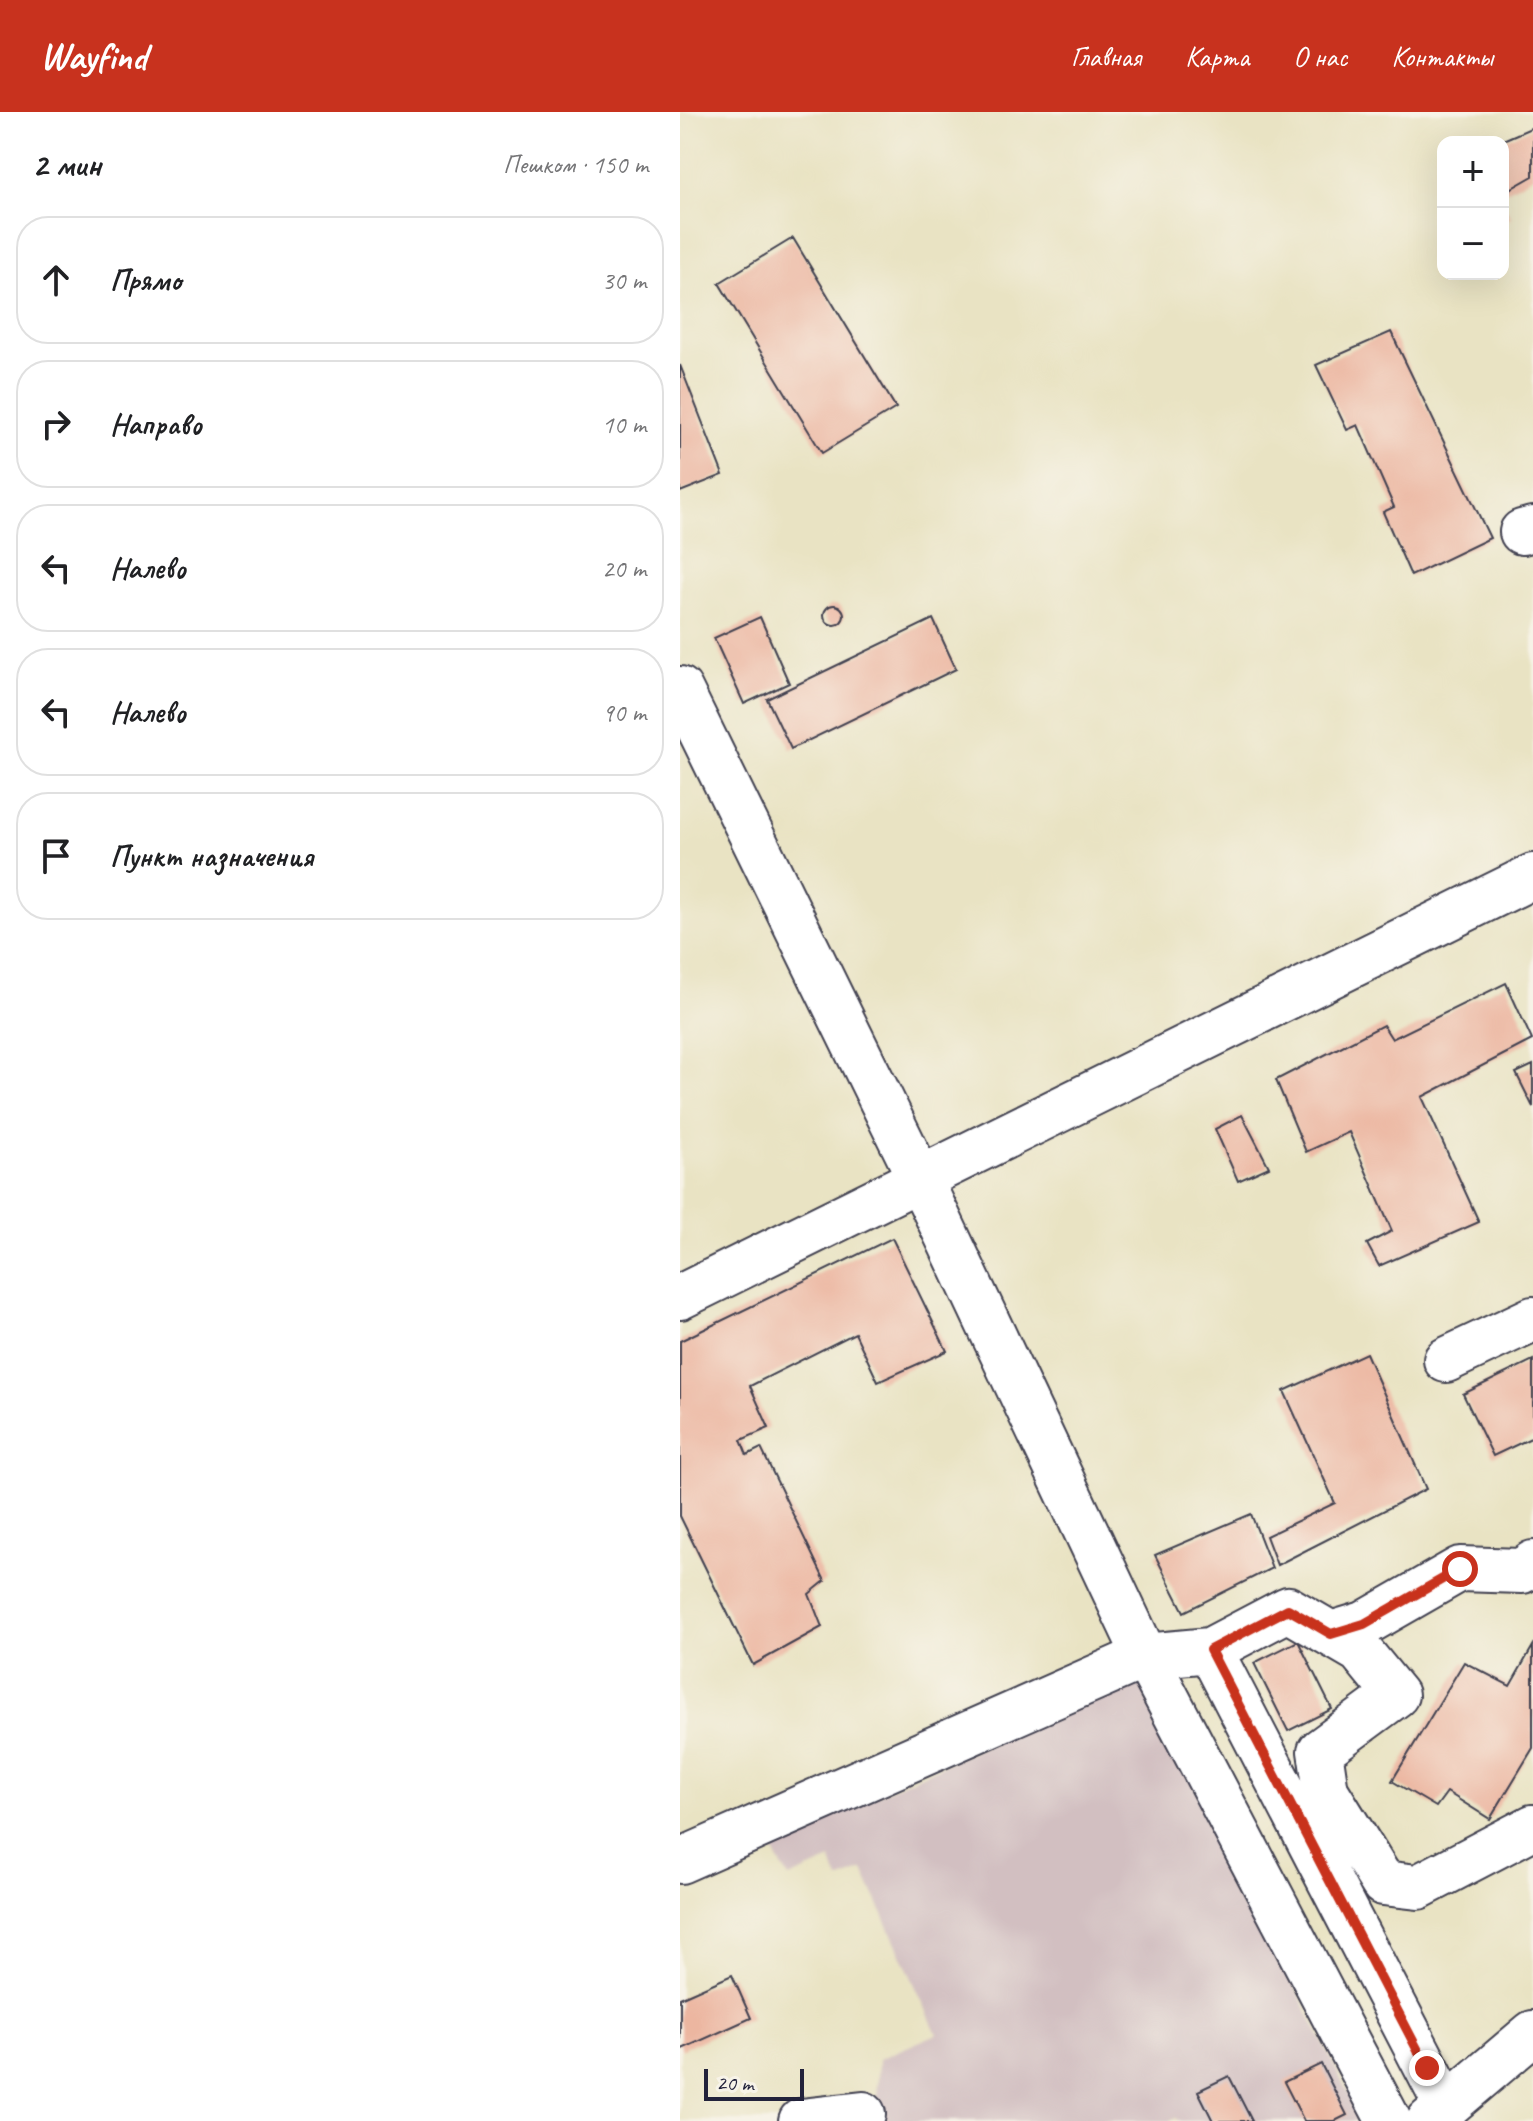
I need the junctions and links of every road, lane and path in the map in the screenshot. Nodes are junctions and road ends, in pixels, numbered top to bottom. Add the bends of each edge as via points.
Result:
1 (686, 715) edge
2 (1533, 876) edge
3 (920, 1179) junction
4 (680, 1297) edge
5 (1533, 1319) edge
6 (1446, 1360) dead end
7 (1533, 1563) edge
8 (1331, 1634) junction
9 (1210, 1650) junction
10 (1145, 1656) junction
11 (1533, 1827) edge
12 (680, 1861) edge
13 (1533, 2033) edge
14 (1437, 2113) edge
15 (863, 2114) dead end
16 (801, 2121) edge
17 (1389, 2121) edge

1 - 3 street
2 - 3 street
3 - 4 street
3 - 10 street
5 - 6 street
7 - 8 street via 1522,1571 1460,1569 1364,1624
8 - 9 street via 1288,1609
8 - 11 street via 1360,1651 1396,1695 1320,1751 1326,1791 1383,1883 1418,1887
9 - 10 street
9 - 14 street
10 - 12 street
10 - 17 street
13 - 14 street
15 - 16 street

